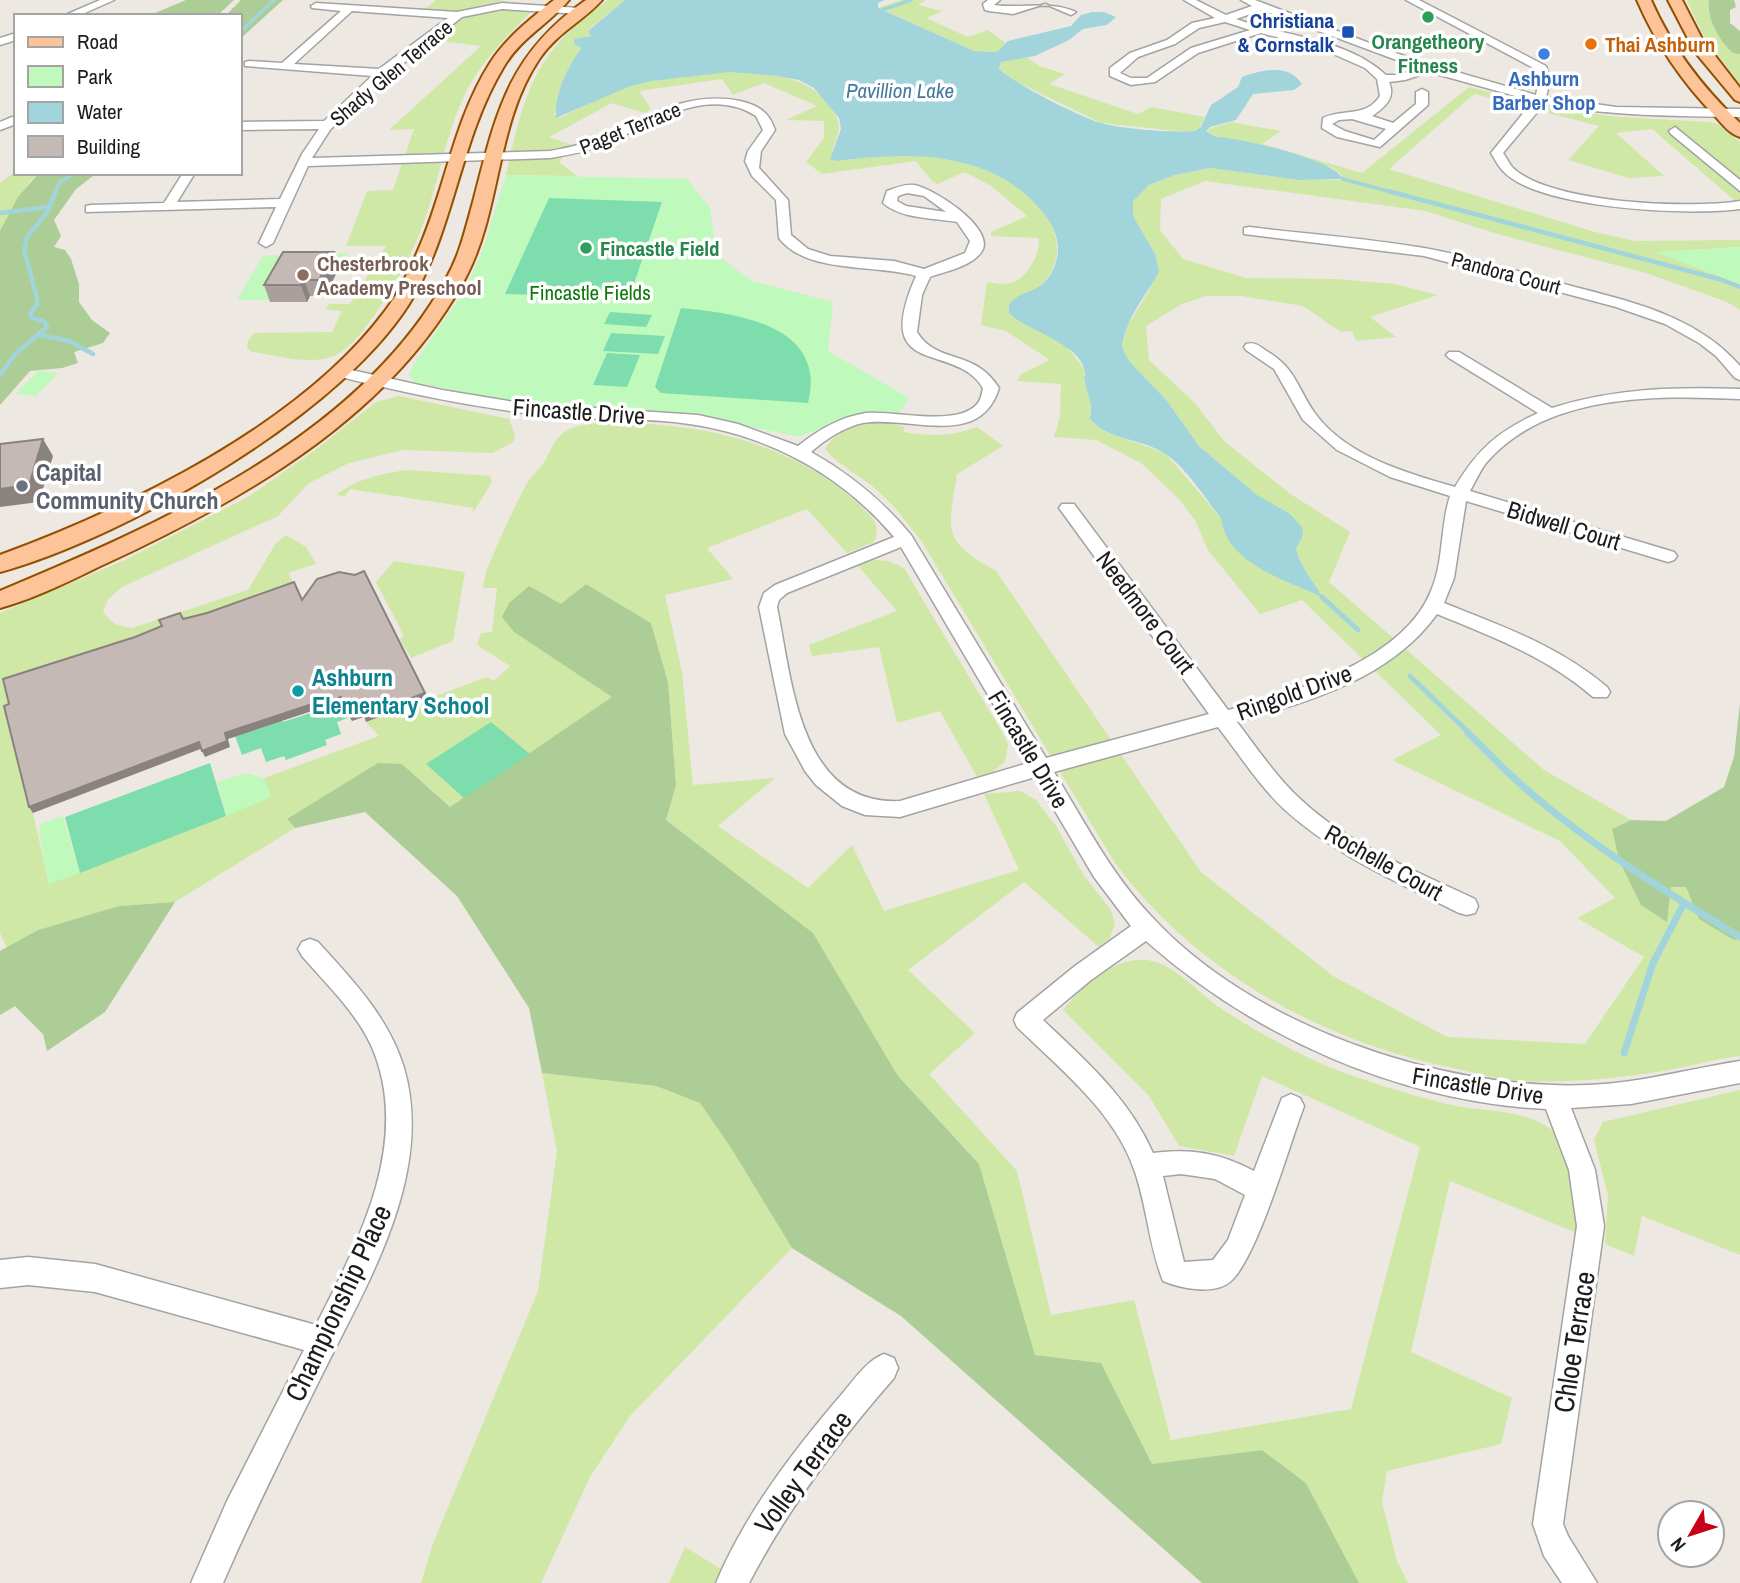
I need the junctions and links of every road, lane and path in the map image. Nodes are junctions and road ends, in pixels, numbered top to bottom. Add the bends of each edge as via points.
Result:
1 (595, 0) edge
2 (995, 0) edge
3 (1044, 0) edge
4 (1189, 0) edge
5 (1246, 0) edge
6 (1411, 0) edge
7 (1644, 0) edge
8 (1675, 0) edge
9 (101, 1) edge
10 (556, 4) edge
11 (316, 6) dead end
12 (1262, 6) junction
13 (350, 8) junction
14 (580, 11) junction
15 (1070, 12) dead end
16 (72, 14) edge
17 (458, 15) junction
18 (1226, 19) junction
19 (1259, 30) junction
20 (1145, 51) junction
21 (1177, 61) junction
22 (249, 64) dead end
23 (285, 67) junction
24 (1429, 68) junction
25 (384, 73) junction
26 (1384, 79) junction
27 (1422, 92) dead end
28 (1740, 97) edge
29 (1539, 100) junction
30 (1720, 113) junction
31 (1740, 113) edge
32 (1362, 117) junction
33 (328, 125) junction
34 (242, 127) edge
35 (1395, 128) junction
36 (1675, 131) dead end
37 (1740, 132) edge
38 (494, 158) junction
39 (457, 159) junction
40 (306, 162) junction
41 (188, 175) edge
42 (1740, 187) edge
43 (286, 203) junction
44 (1740, 205) edge
45 (168, 207) junction
46 (90, 209) dead end
47 (961, 219) dead end
48 (1249, 231) dead end
49 (266, 243) dead end
50 (924, 274) junction
51 (1251, 347) dead end
52 (1454, 355) dead end
53 (338, 372) junction
54 (1740, 375) edge
55 (376, 381) junction
56 (1740, 394) edge
57 (1552, 414) junction
58 (800, 452) junction
59 (1460, 494) junction
60 (1068, 508) dead end
61 (905, 539) junction
62 (1668, 556) dead end
63 (0, 564) edge
64 (0, 600) edge
65 (1435, 606) junction
66 (1600, 692) dead end
67 (1224, 717) junction
68 (1040, 767) junction
69 (1467, 906) dead end
70 (1147, 928) junction
71 (310, 949) dead end
72 (1740, 1072) edge
73 (1554, 1097) junction
74 (1291, 1106) dead end
75 (1146, 1166) junction
76 (1259, 1189) junction
77 (0, 1273) edge
78 (323, 1341) junction
79 (884, 1368) dead end
80 (207, 1583) edge
81 (732, 1583) edge
82 (1581, 1583) edge

1 - 14 main road
2 - 3 street via 989,8 1004,12
3 - 15 street
4 - 18 street
5 - 12 street
6 - 29 street via 1537,64 1544,73
7 - 30 main road via 1669,51
8 - 28 main road via 1695,41
9 - 16 street
10 - 14 street, Shady Glen Terrace
10 - 17 street, Shady Glen Terrace via 504,3
10 - 39 main road via 508,47 491,70
11 - 13 street
12 - 18 street
12 - 24 street
13 - 17 street
13 - 23 street
14 - 38 main road via 544,43 524,71 510,100
17 - 25 street, Shady Glen Terrace
18 - 19 street
18 - 20 street via 1196,25 1171,42
19 - 21 street
19 - 26 street via 1341,53
20 - 21 street
20 - 21 street via 1114,69 1114,74 1147,81
22 - 23 street
23 - 25 street
24 - 26 street
24 - 29 street
25 - 33 street, Shady Glen Terrace
26 - 32 street via 1387,92 1383,101
27 - 35 street via 1422,105
29 - 30 street via 1635,113
29 - 44 street via 1497,153 1515,174 1555,190 1644,208 1694,211
30 - 31 street
30 - 37 main road
32 - 35 street
32 - 35 street via 1332,117 1326,125 1376,144
33 - 34 street
33 - 40 street, Shady Glen Terrace
36 - 42 street
38 - 39 street, Paget Terrace
38 - 50 street, Paget Terrace via 584,149 684,105 714,102 743,106 760,113 769,124 752,163 782,200 781,226 790,243 819,258 894,265
38 - 55 main road via 457,275 422,331
39 - 40 street, Paget Terrace
39 - 53 main road via 407,293 387,322
40 - 43 street, Shady Glen Terrace
41 - 45 street
43 - 45 street
43 - 49 street, Shady Glen Terrace
45 - 46 street
47 - 50 street via 976,233 977,249 962,260
48 - 54 street, Pandora Court via 1412,249 1608,300 1683,328 1721,353
50 - 58 street via 915,295 912,338 930,353 963,362 983,374 990,388 987,402 970,415 946,422 884,416 849,421
51 - 59 street, Bidwell Court via 1280,366 1309,416 1345,449 1393,473
52 - 57 street
53 - 55 street, Fincastle Drive
53 - 63 main road via 264,431 184,481 81,533
55 - 58 street, Fincastle Drive via 550,412 701,421
55 - 64 main road via 316,432 235,486 102,557
56 - 57 street, Ringold Drive via 1648,393 1604,399
57 - 59 street, Ringold Drive via 1491,448
58 - 61 street, Fincastle Drive via 869,496
59 - 62 street, Bidwell Court
59 - 65 street, Ringold Drive via 1445,578
60 - 67 street, Needmore Court
61 - 68 street, Fincastle Drive
61 - 68 street, Ringold Drive via 770,597 768,607 794,733 813,766 848,801 884,811
65 - 66 street via 1545,652
65 - 67 street, Ringold Drive via 1402,641 1361,669 1304,693
67 - 68 street, Ringold Drive
67 - 69 street, Rochelle Court via 1274,785 1307,818 1353,850
68 - 70 street, Fincastle Drive via 1102,871
70 - 73 street, Fincastle Drive via 1225,990 1297,1034 1396,1072
70 - 75 street via 1083,972 1026,1020 1100,1091
71 - 78 street, Championship Place via 358,1003 384,1045 399,1116 388,1199 372,1243
72 - 73 street, Fincastle Drive via 1640,1092
73 - 82 street, Chloe Terrace via 1583,1167 1591,1206 1589,1247 1548,1524 1555,1545
74 - 76 street
75 - 76 street via 1206,1162
75 - 76 street via 1173,1271 1186,1276 1220,1273 1238,1249
77 - 78 street via 95,1278
78 - 80 street, Championship Place
79 - 81 street, Volley Terrace via 801,1466 756,1535

